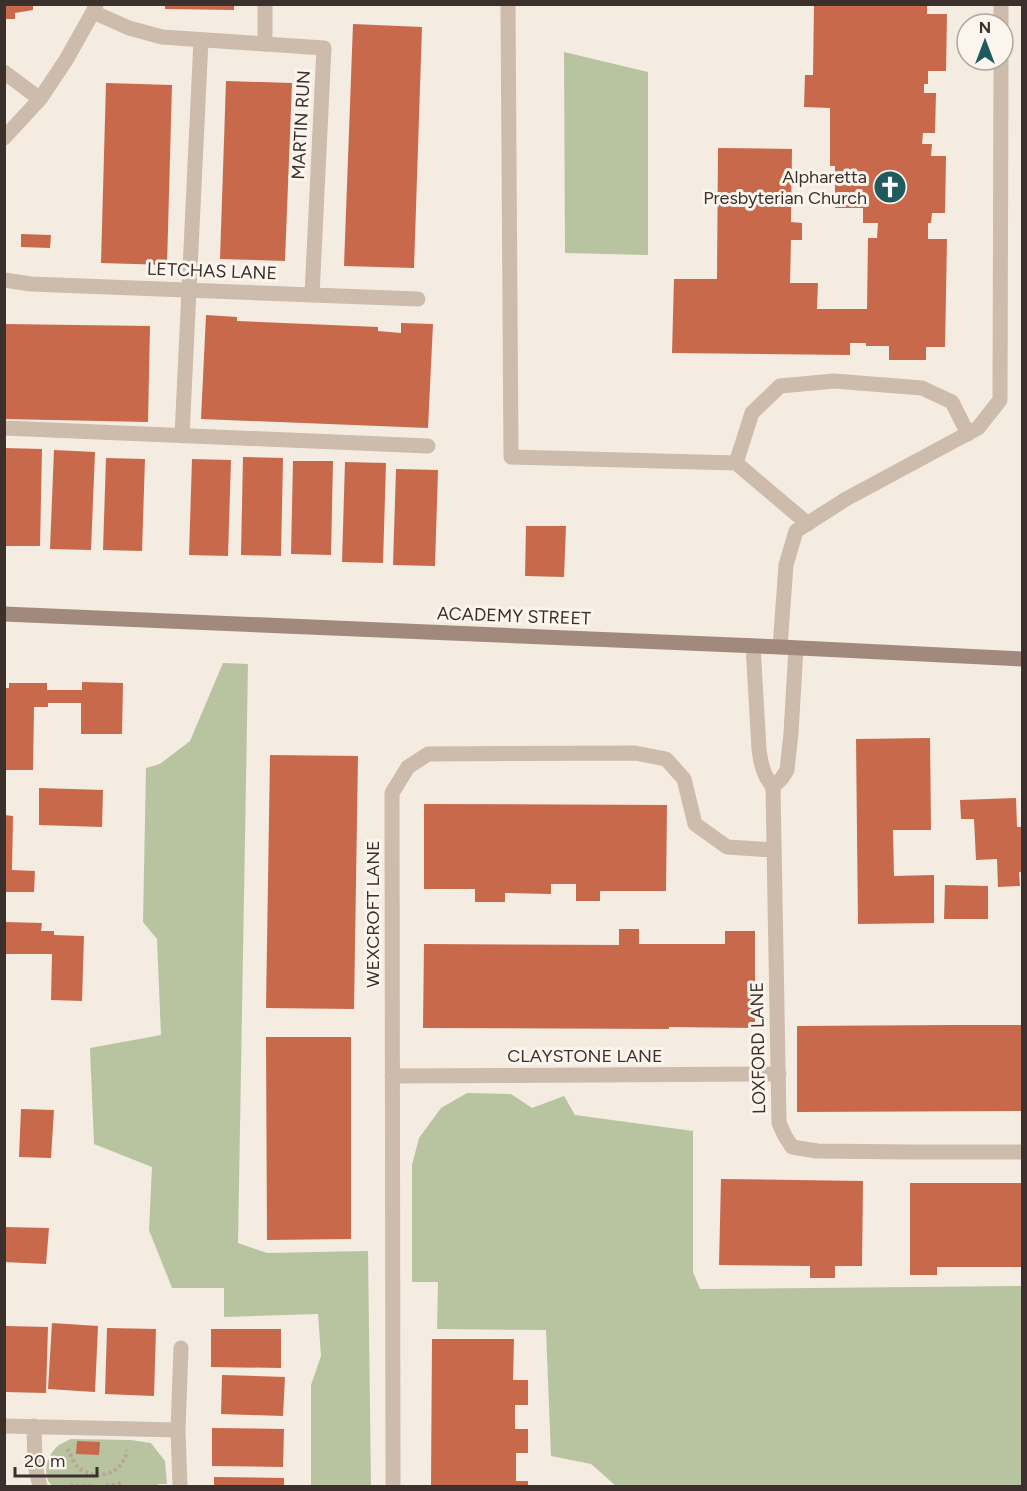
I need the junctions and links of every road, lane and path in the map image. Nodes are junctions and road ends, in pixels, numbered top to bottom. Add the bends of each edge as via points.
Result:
1 (265, 4) edge
2 (508, 4) edge
3 (94, 8) edge
4 (201, 40) junction
5 (265, 44) junction
6 (4, 72) edge
7 (1001, 72) edge
8 (40, 99) junction
9 (4, 138) edge
10 (4, 280) edge
11 (189, 290) junction
12 (312, 295) junction
13 (418, 299) dead end
14 (4, 428) edge
15 (968, 434) junction
16 (182, 436) junction
17 (428, 446) dead end
18 (736, 463) junction
19 (808, 524) junction
20 (4, 614) edge
21 (753, 646) junction
22 (788, 647) junction
23 (1023, 659) edge
24 (773, 787) junction
25 (774, 850) junction
26 (778, 1074) junction
27 (392, 1076) junction
28 (1023, 1152) edge
29 (181, 1348) dead end
30 (4, 1426) edge
31 (41, 1427) junction
32 (125, 1429) junction
33 (178, 1430) junction
34 (122, 1484) dead end
35 (40, 1486) edge
36 (70, 1486) edge
37 (94, 1486) edge
38 (106, 1486) edge
39 (180, 1486) edge
40 (393, 1486) edge

1 - 5 street
2 - 18 street via 511,457
3 - 4 street, MARTIN RUN via 129,28 162,37
3 - 8 street
4 - 5 street, MARTIN RUN
4 - 11 street
5 - 12 street, MARTIN RUN via 324,48
6 - 8 street
7 - 15 street via 1000,400 978,428
8 - 9 street
10 - 11 street, LETCHAS LANE
11 - 12 street, LETCHAS LANE
11 - 16 street
12 - 13 street, LETCHAS LANE
14 - 16 street
15 - 18 street via 952,402 922,388 834,381 780,386 752,413
15 - 19 street via 846,499
16 - 17 street
18 - 19 street
19 - 22 street via 796,531 786,565
20 - 21 street, ACADEMY STREET
21 - 22 street, ACADEMY STREET
21 - 24 street via 761,765
22 - 23 street, ACADEMY STREET
22 - 24 street via 791,733 787,770
24 - 25 street, LOXFORD LANE
25 - 26 street, LOXFORD LANE
25 - 27 street, WEXCROFT LANE via 727,847 695,824 684,779 666,759 635,753 428,754 408,767 392,793
26 - 27 street, CLAYSTONE LANE
26 - 28 street, LOXFORD LANE via 778,1123 792,1147 817,1151
27 - 40 street, WEXCROFT LANE
29 - 33 street
30 - 31 street
31 - 32 street
31 - 32 path via 71,1454 78,1468 97,1475 112,1473 126,1457
31 - 35 street via 35,1466
32 - 33 street
33 - 39 street
34 - 38 path
36 - 37 path

